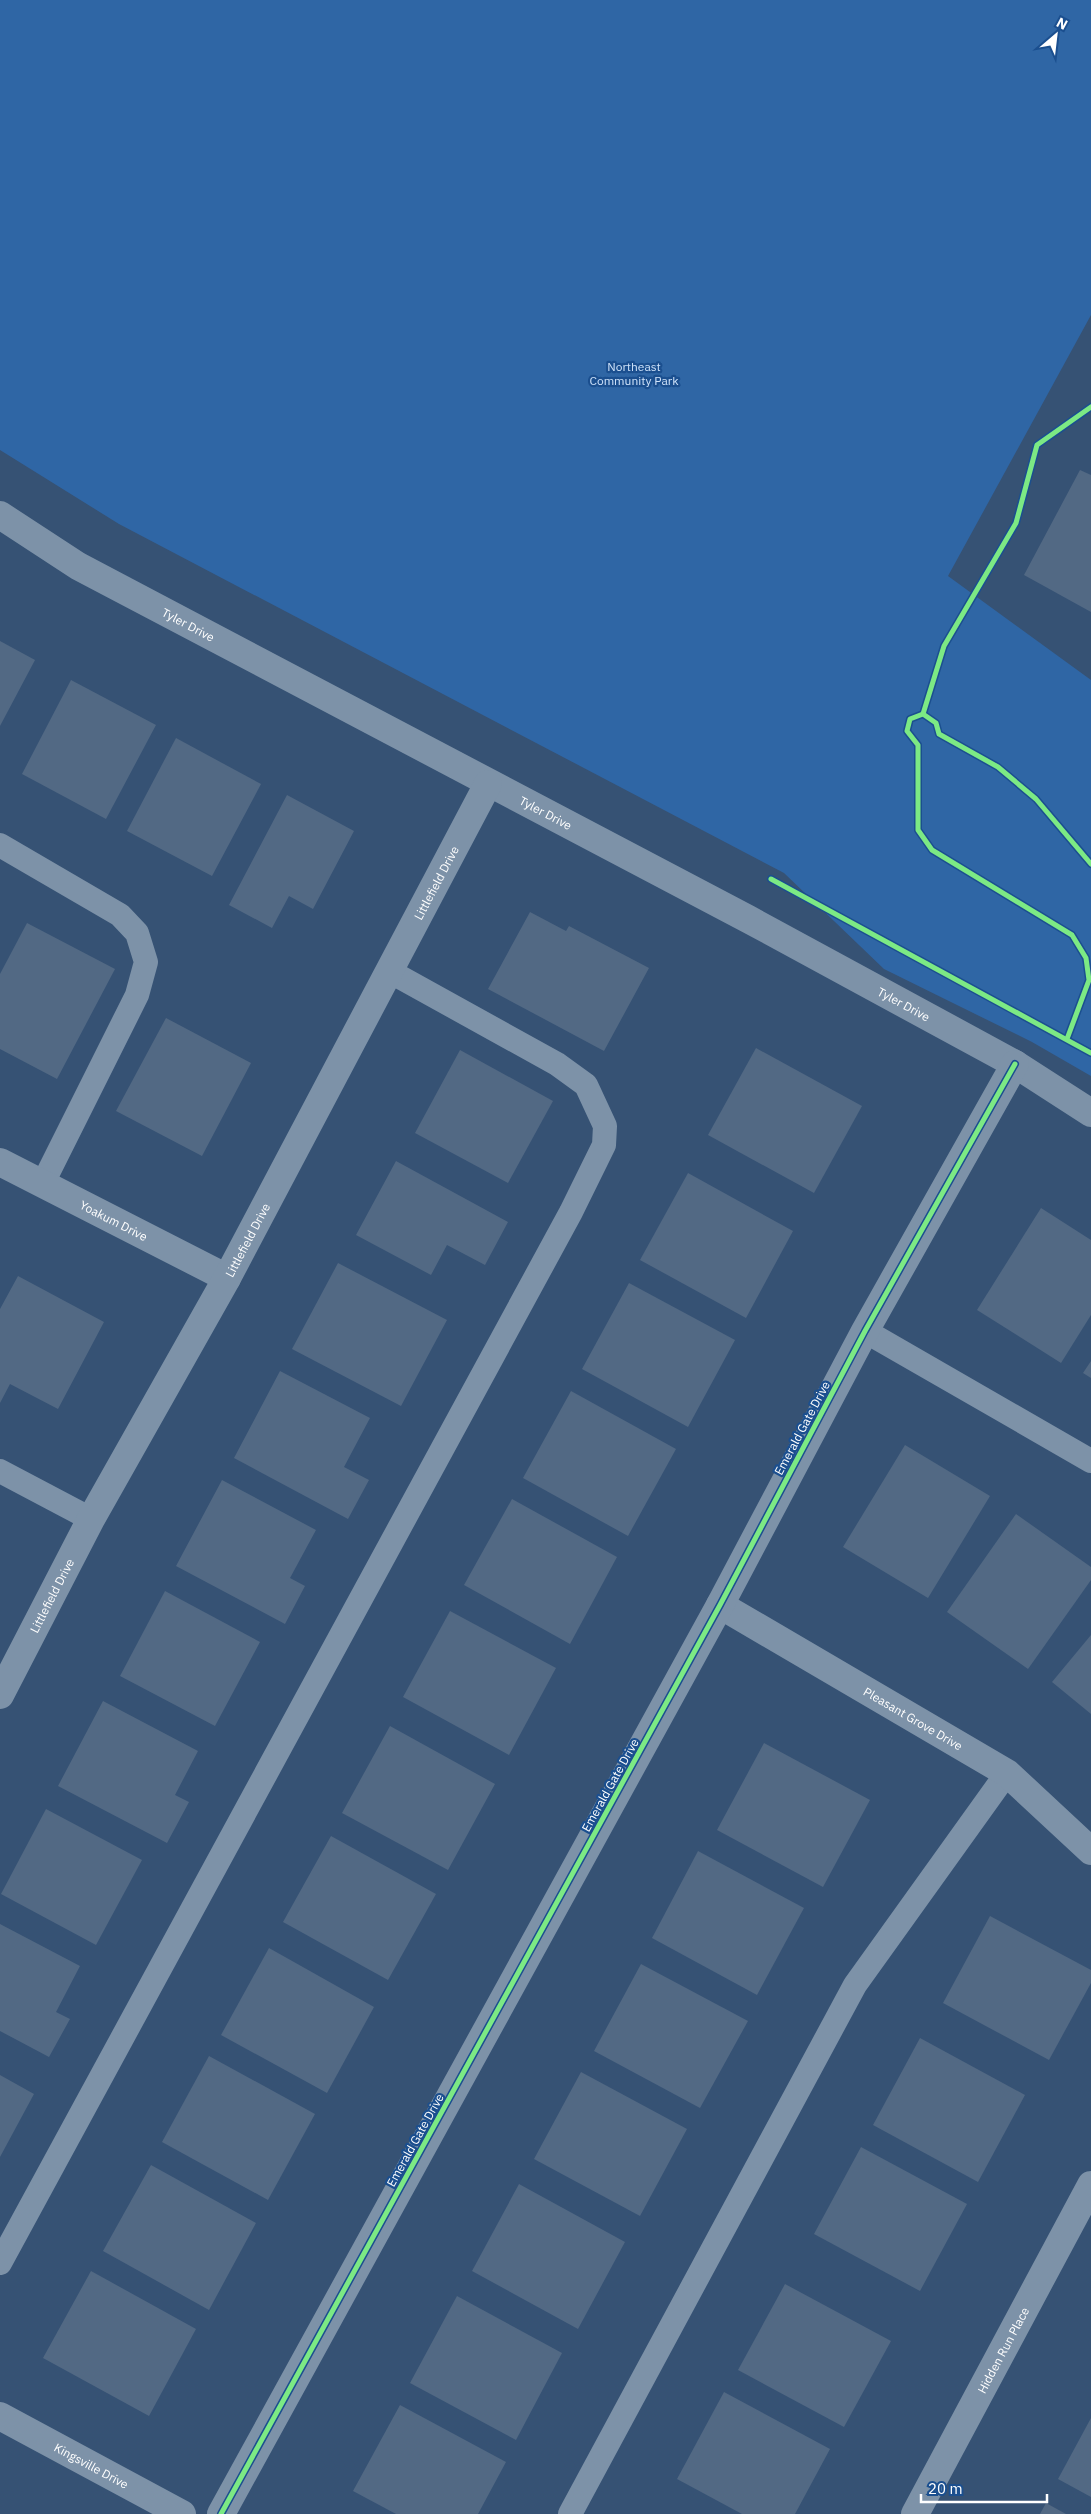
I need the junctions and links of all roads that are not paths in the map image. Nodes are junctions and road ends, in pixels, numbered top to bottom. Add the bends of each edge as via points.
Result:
1 (0, 515) edge
2 (488, 784) junction
3 (0, 845) edge
4 (388, 971) junction
5 (1015, 1064) junction
6 (1091, 1113) edge
7 (0, 1162) edge
8 (43, 1184) junction
9 (227, 1278) junction
10 (865, 1331) junction
11 (1091, 1461) edge
12 (0, 1470) edge
13 (91, 1519) junction
14 (720, 1605) junction
15 (0, 1695) edge
16 (1008, 1773) junction
17 (1091, 1851) edge
18 (1091, 2185) edge
19 (0, 2263) edge
20 (0, 2416) edge
21 (182, 2514) edge
22 (221, 2514) edge
23 (570, 2514) edge
24 (915, 2514) edge

1 - 2 street, Tyler Drive via 78,566
2 - 4 street, Littlefield Drive
2 - 5 street, Tyler Drive via 748,919
3 - 8 lane via 120,915 137,933 146,962 137,995
4 - 9 street, Littlefield Drive
4 - 19 lane via 557,1064 586,1085 605,1126 604,1145 571,1212
5 - 6 street, Tyler Drive
5 - 10 street, Emerald Gate Drive
7 - 8 street, Yoakum Drive
8 - 9 street, Yoakum Drive
9 - 13 street, Littlefield Drive
10 - 11 lane
10 - 14 street, Emerald Gate Drive
12 - 13 lane
13 - 15 street, Littlefield Drive
14 - 16 street, Pleasant Grove Drive
14 - 22 street, Emerald Gate Drive
16 - 17 street, Pleasant Grove Drive
16 - 23 lane via 855,1986
18 - 24 street, Hidden Run Place
20 - 21 street, Kingsville Drive

